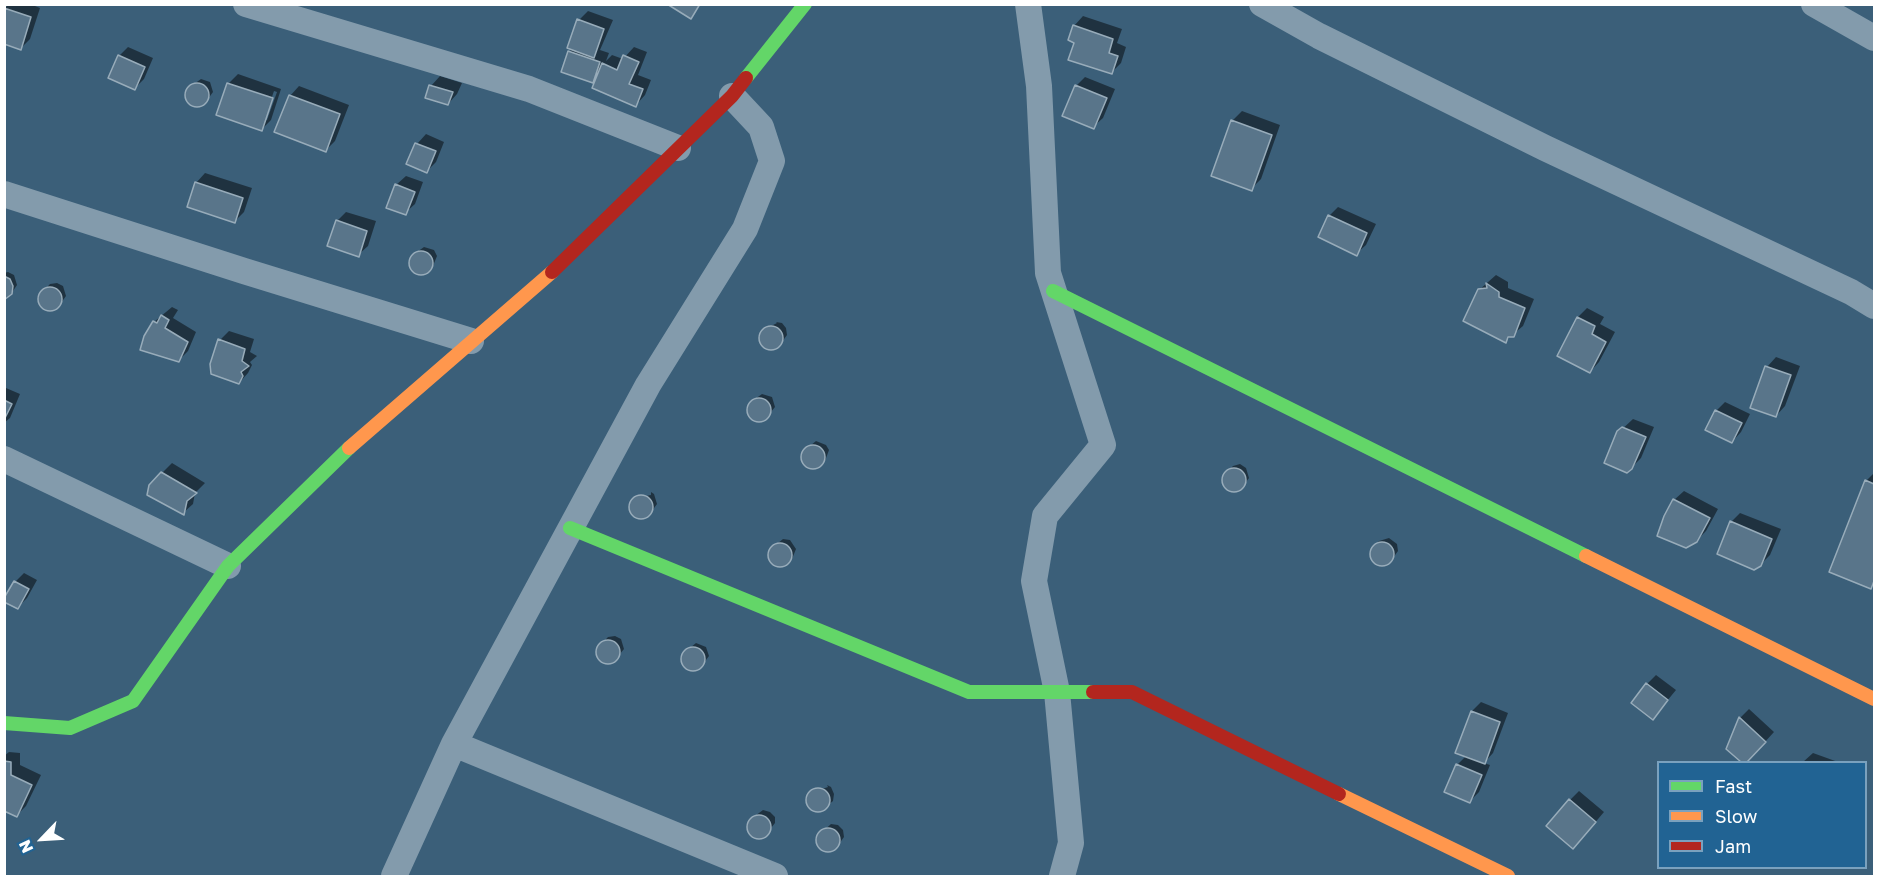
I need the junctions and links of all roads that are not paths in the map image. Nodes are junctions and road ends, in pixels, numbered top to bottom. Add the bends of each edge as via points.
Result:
1 (246, 4) edge
2 (805, 4) edge
3 (1028, 4) edge
4 (1262, 4) edge
5 (1814, 4) edge
6 (1875, 38) edge
7 (732, 96) junction
8 (678, 148) junction
9 (4, 194) edge
10 (1053, 291) junction
11 (1875, 306) edge
12 (471, 341) junction
13 (4, 459) edge
14 (570, 528) junction
15 (228, 566) junction
16 (1057, 692) junction
17 (1875, 699) edge
18 (4, 723) edge
19 (454, 744) junction
20 (394, 876) edge
21 (775, 876) edge
22 (1062, 876) edge
23 (1508, 876) edge

1 - 8 street via 529,89
2 - 7 street
3 - 10 street via 1039,86 1048,273
4 - 11 street via 1514,133
5 - 6 street
7 - 8 street
7 - 14 street via 760,127 772,161 745,229 648,385
8 - 12 street via 567,259
9 - 12 street
10 - 16 street via 1103,445 1045,516 1034,581
10 - 17 street
12 - 15 street via 350,447
13 - 15 street
14 - 16 street via 969,692
14 - 19 street
15 - 18 street via 133,700 70,728
16 - 22 street via 1071,843
16 - 23 street via 1132,692
19 - 20 street
19 - 21 street

